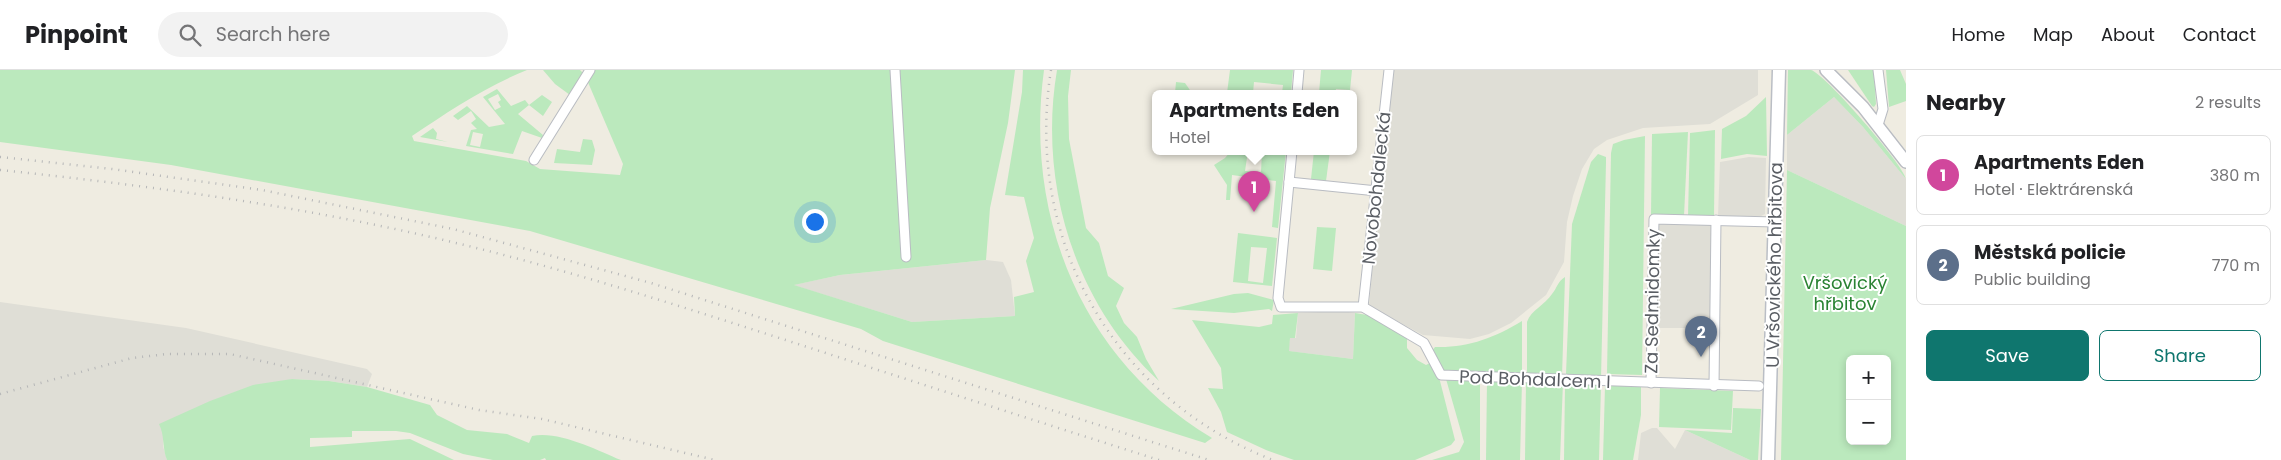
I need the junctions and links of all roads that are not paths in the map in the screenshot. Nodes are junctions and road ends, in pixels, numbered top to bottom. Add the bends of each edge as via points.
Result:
1 (590, 70) edge
2 (896, 70) edge
3 (1299, 70) edge
4 (1389, 70) edge
5 (1779, 70) edge
6 (1826, 70) edge
7 (1878, 70) edge
8 (1297, 90) edge
9 (1878, 125) junction
10 (1292, 155) edge
11 (534, 160) dead end
12 (1906, 162) edge
13 (1289, 182) junction
14 (1377, 191) junction
15 (1716, 220) junction
16 (1774, 222) junction
17 (906, 257) dead end
18 (1363, 307) junction
19 (1651, 383) junction
20 (1714, 386) junction
21 (1759, 386) dead end
22 (1768, 460) edge

1 - 11 street
2 - 17 street
3 - 8 street
4 - 14 street, Novobohdalecká
5 - 16 main road, U Vršovického hřbitova
6 - 9 street
7 - 9 street via 1883,109
9 - 12 street
10 - 13 street
13 - 14 street
13 - 18 street, Pod Bohdalcem I via 1278,298 1281,306
14 - 18 street, Novobohdalecká
15 - 16 street, Za Sedmidomky
15 - 19 street, Za Sedmidomky via 1654,219
15 - 20 street
16 - 22 main road, U Vršovického hřbitova
18 - 19 street, Pod Bohdalcem I via 1424,343 1441,375
19 - 20 street, Pod Bohdalcem I
20 - 21 street, Pod Bohdalcem I

